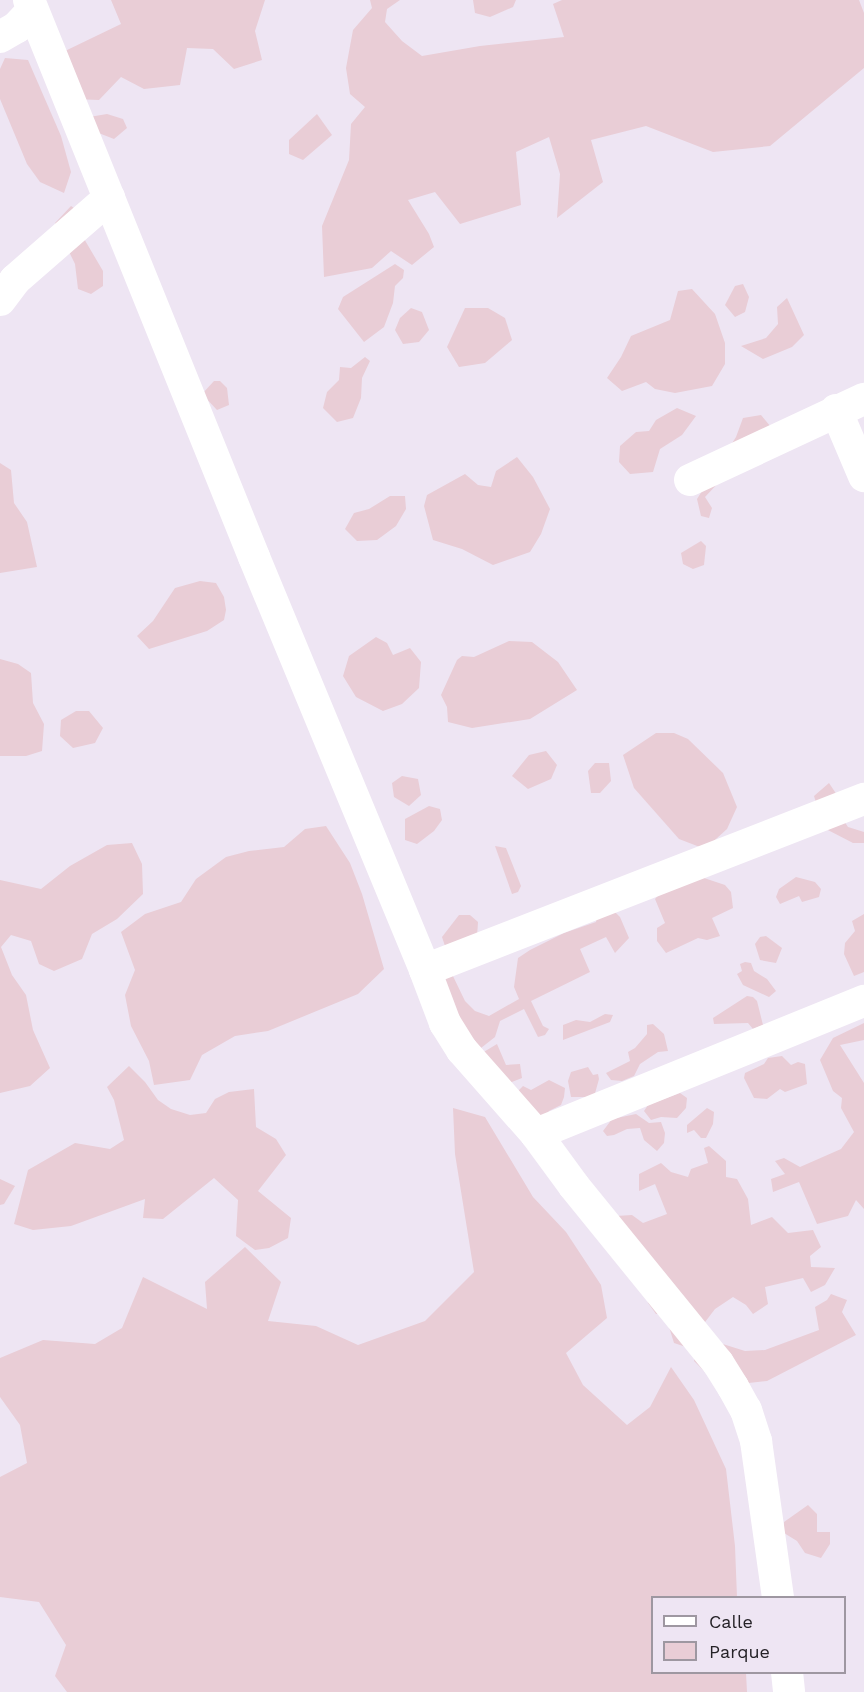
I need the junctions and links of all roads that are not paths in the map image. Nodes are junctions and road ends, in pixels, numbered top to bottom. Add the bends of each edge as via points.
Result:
1 (31, 5) edge
2 (0, 37) edge
3 (109, 198) junction
4 (0, 300) edge
5 (850, 404) edge
6 (864, 476) edge
7 (690, 480) dead end
8 (864, 799) edge
9 (425, 970) junction
10 (864, 1001) edge
11 (536, 1134) junction
12 (777, 1596) edge
13 (786, 1674) edge
14 (789, 1692) edge

1 - 2 street via 18,27
1 - 3 street
3 - 4 street via 15,280
3 - 9 street
5 - 6 street
5 - 7 street
8 - 9 street
9 - 11 street via 445,1023 462,1050
10 - 11 street
11 - 12 street via 718,1363 746,1410 756,1441
13 - 14 street

